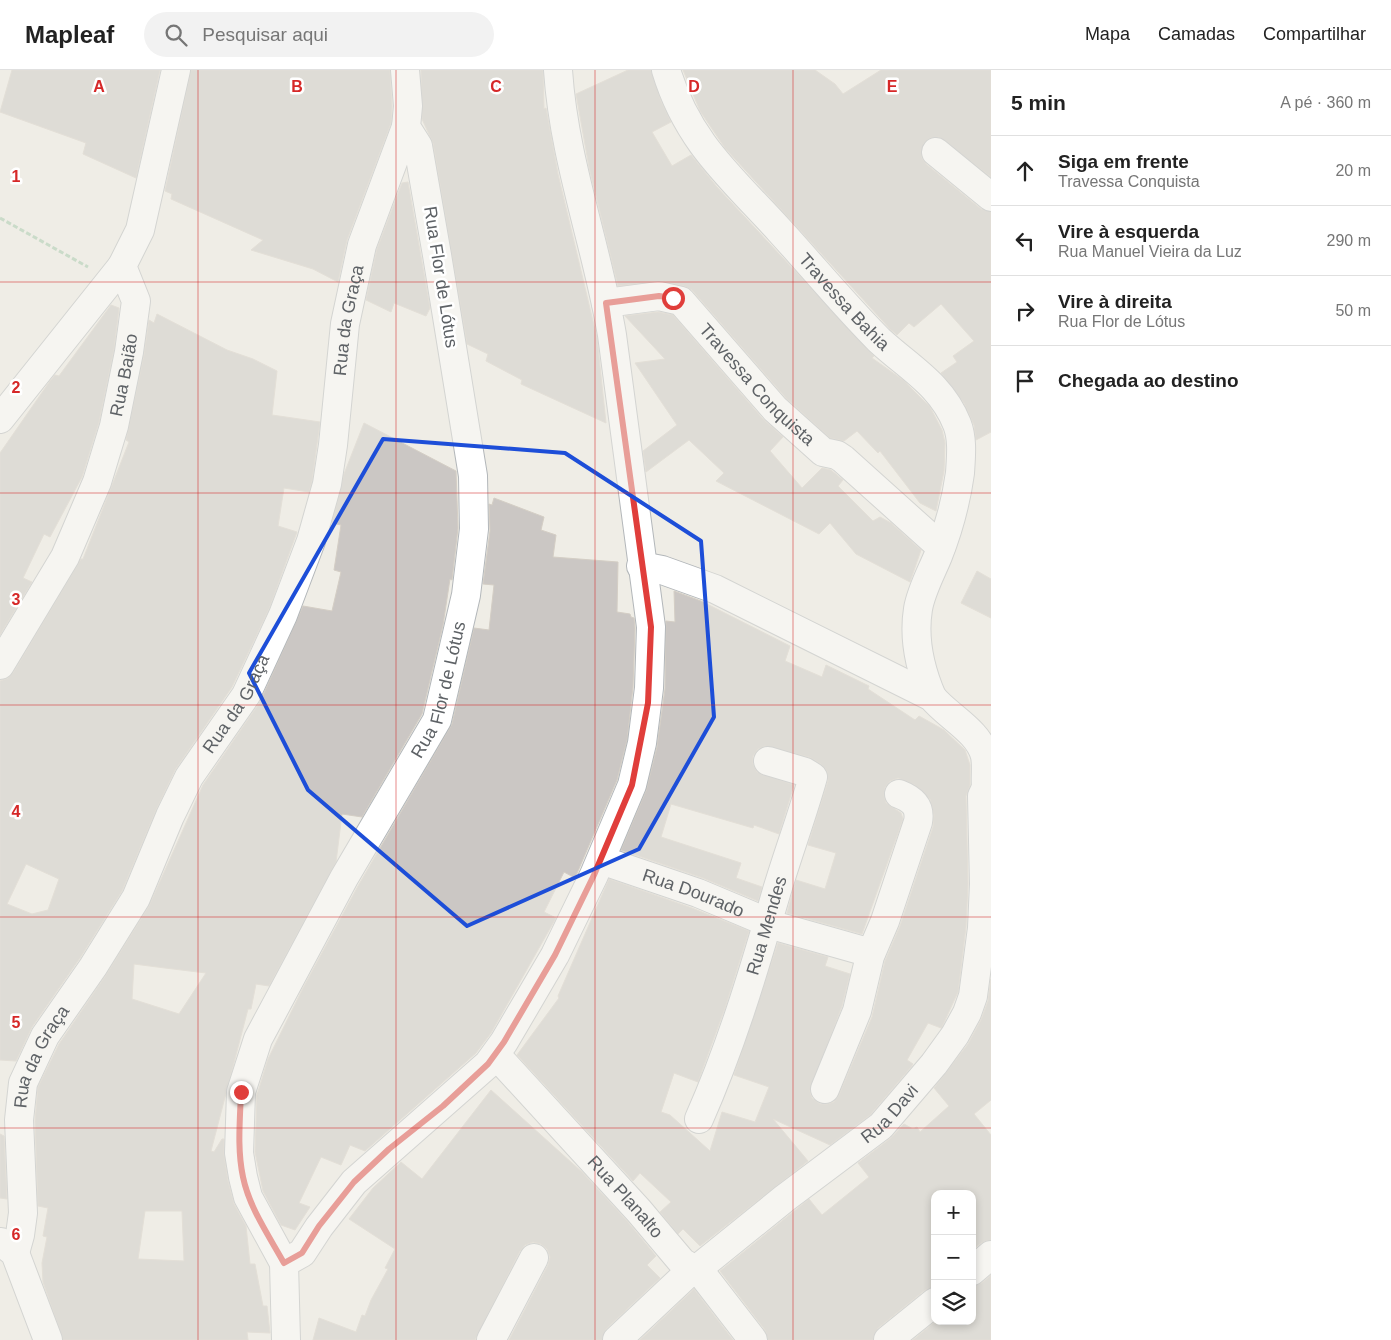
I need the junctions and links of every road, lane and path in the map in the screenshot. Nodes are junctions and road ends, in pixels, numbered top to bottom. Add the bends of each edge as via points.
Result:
1 (176, 70) edge
2 (405, 70) edge
3 (558, 70) edge
4 (666, 70) edge
5 (406, 127) junction
6 (936, 152) dead end
7 (991, 197) edge
8 (0, 218) edge
9 (117, 273) junction
10 (606, 303) junction
11 (0, 419) edge
12 (942, 548) junction
13 (641, 566) junction
14 (0, 665) edge
15 (932, 697) junction
16 (768, 761) dead end
17 (988, 790) edge
18 (899, 794) dead end
19 (601, 860) junction
20 (768, 921) junction
21 (871, 953) junction
22 (496, 1055) junction
23 (825, 1089) dead end
24 (699, 1119) dead end
25 (7, 1247) edge
26 (534, 1258) dead end
27 (284, 1263) junction
28 (695, 1270) junction
29 (931, 1305) edge
30 (48, 1340) edge
31 (286, 1340) edge
32 (490, 1340) edge
33 (617, 1340) edge
34 (753, 1340) edge
35 (888, 1340) edge

1 - 9 street via 140,230
2 - 5 street
3 - 10 street via 568,150
4 - 12 street, Travessa Bahia via 690,125 716,164 780,230 848,309 934,386 952,413 960,438 961,462 954,511
5 - 25 street, Rua da Graça via 362,245 345,324 327,484 311,541 283,615 246,695 190,777 136,898 45,1036 22,1083 19,1120 23,1213 20,1235
5 - 27 street, Rua Flor de Lótus via 418,146 427,190 473,476 474,529 466,595 437,720 344,878 258,1039 241,1092 239,1153 248,1197
6 - 7 street
8 - 9 path
9 - 11 street
9 - 14 street, Rua Baião via 136,300 129,352 97,482 65,557
10 - 12 street, Travessa Conquista via 659,296 681,301 782,416 823,452 843,459
10 - 13 street
12 - 15 street, Travessa Bahia via 920,602 917,622 920,667
13 - 15 street via 715,589
13 - 19 street via 651,627 648,703 632,785
15 - 17 street, Rua Davi via 981,747 986,761
16 - 20 street, Rua Mendes via 814,777
17 - 28 street, Rua Davi via 982,796 982,928 972,996 955,1034 882,1126
18 - 21 street via 911,798 919,816
19 - 20 street, Rua Dourado
19 - 22 street via 555,955
20 - 21 street, Rua Dourado
20 - 24 street, Rua Mendes via 733,1032
21 - 23 street via 856,1011
22 - 27 street via 443,1106 354,1182 302,1253
22 - 28 street, Rua Planalto via 682,1262
25 - 30 street
26 - 32 street
27 - 31 street
28 - 33 street, Rua Davi
28 - 34 street, Rua Planalto via 702,1274
29 - 35 street

